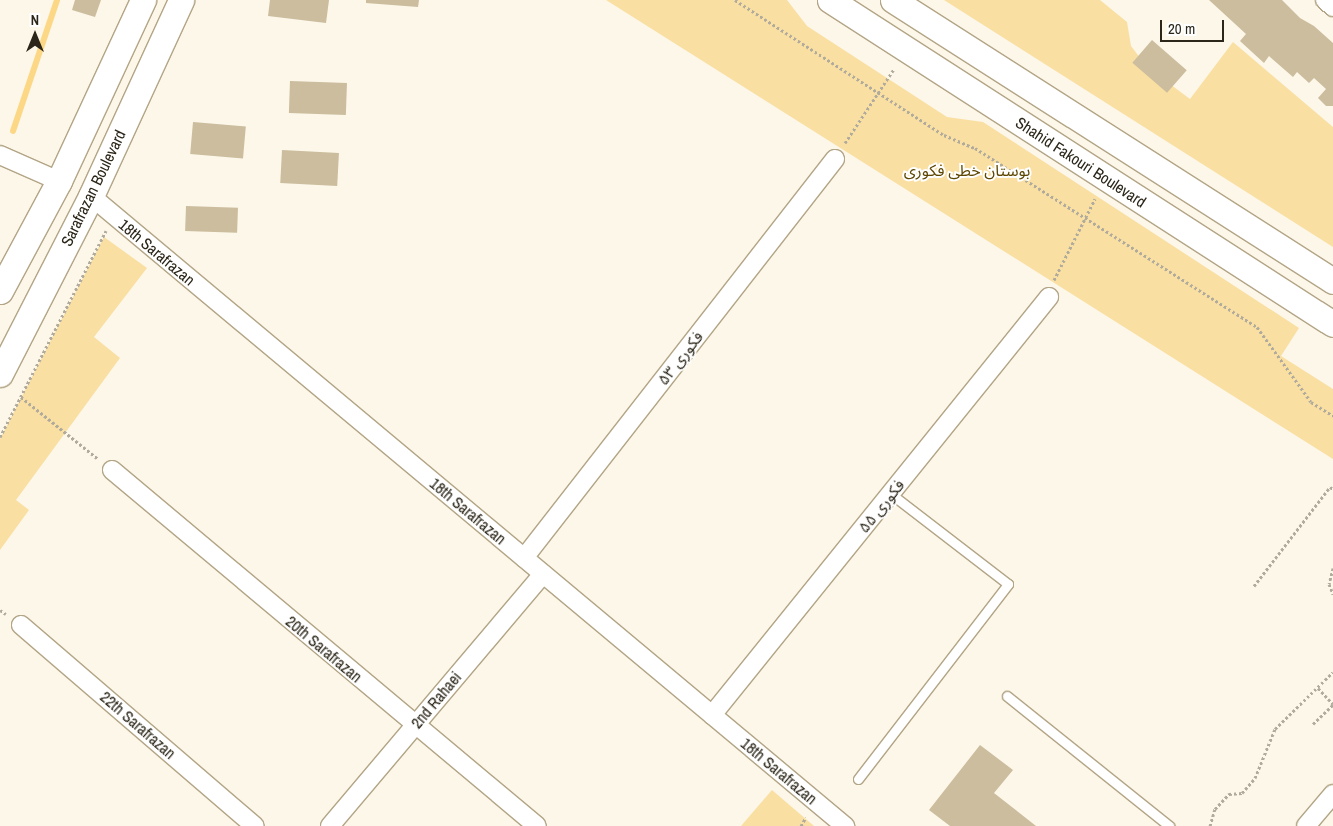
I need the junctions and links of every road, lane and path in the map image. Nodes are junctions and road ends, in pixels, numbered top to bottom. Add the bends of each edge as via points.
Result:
1 (143, 0) edge
2 (181, 0) edge
3 (735, 0) edge
4 (830, 0) edge
5 (893, 0) edge
6 (1325, 0) edge
7 (1333, 7) edge
8 (907, 50) junction
9 (879, 93) junction
10 (0, 155) edge
11 (835, 159) joint
12 (1106, 178) junction
13 (59, 181) junction
14 (91, 196) junction
15 (114, 216) junction
16 (1085, 218) junction
17 (1333, 281) edge
18 (0, 291) edge
19 (1049, 297) joint
20 (1333, 324) edge
21 (0, 374) edge
22 (20, 397) junction
23 (1333, 416) edge
24 (0, 437) edge
25 (112, 470) joint
26 (1333, 488) edge
27 (891, 494) junction
28 (524, 558) junction
29 (1333, 568) edge
30 (543, 574) junction
31 (1254, 586) dead end
32 (1333, 594) edge
33 (20, 625) dead end
34 (1333, 672) edge
35 (1318, 688) junction
36 (1007, 696) dead end
37 (1333, 705) edge
38 (712, 716) junction
39 (1313, 724) dead end
40 (415, 725) junction
41 (858, 779) dead end
42 (1333, 794) edge
43 (255, 826) edge
44 (330, 826) edge
45 (537, 826) edge
46 (845, 826) edge
47 (1169, 826) edge
48 (1210, 826) edge
49 (1306, 826) edge

1 - 13 main road, Sarafrazan Boulevard
2 - 14 main road, Sarafrazan Boulevard
3 - 9 path
4 - 8 main road, Shahid Fakouri Boulevard
5 - 17 main road
6 - 7 street
8 - 9 path
8 - 12 main road, Shahid Fakouri Boulevard
9 - 11 path
9 - 16 path via 944,135 976,148
10 - 13 street
11 - 28 street, فکوری ۵۳
12 - 16 path
12 - 20 main road, Shahid Fakouri Boulevard
13 - 18 main road, Sarafrazan Boulevard
14 - 15 street, 18th Sarafrazan
14 - 21 main road, Sarafrazan Boulevard
15 - 22 path
15 - 28 street, 18th Sarafrazan
16 - 19 path via 1058,268
16 - 23 path via 1257,327 1311,402
19 - 27 street, فکوری ۵۵
22 - 24 path
22 - 25 path
25 - 40 street, 20th Sarafrazan
26 - 31 path via 1330,487
27 - 38 street, فکوری ۵۵
27 - 41 lane via 1008,584
28 - 30 street, 18th Sarafrazan
29 - 32 path via 1329,584
30 - 38 street, 18th Sarafrazan
30 - 40 street, 2nd Rahaei
33 - 43 street, 22th Sarafrazan
34 - 35 path
35 - 37 path
35 - 48 path via 1275,729 1255,778 1242,793 1229,794 1215,809
36 - 47 lane
37 - 39 path
38 - 46 street, 18th Sarafrazan
40 - 44 street, 2nd Rahaei
40 - 45 street, 20th Sarafrazan
42 - 49 street

